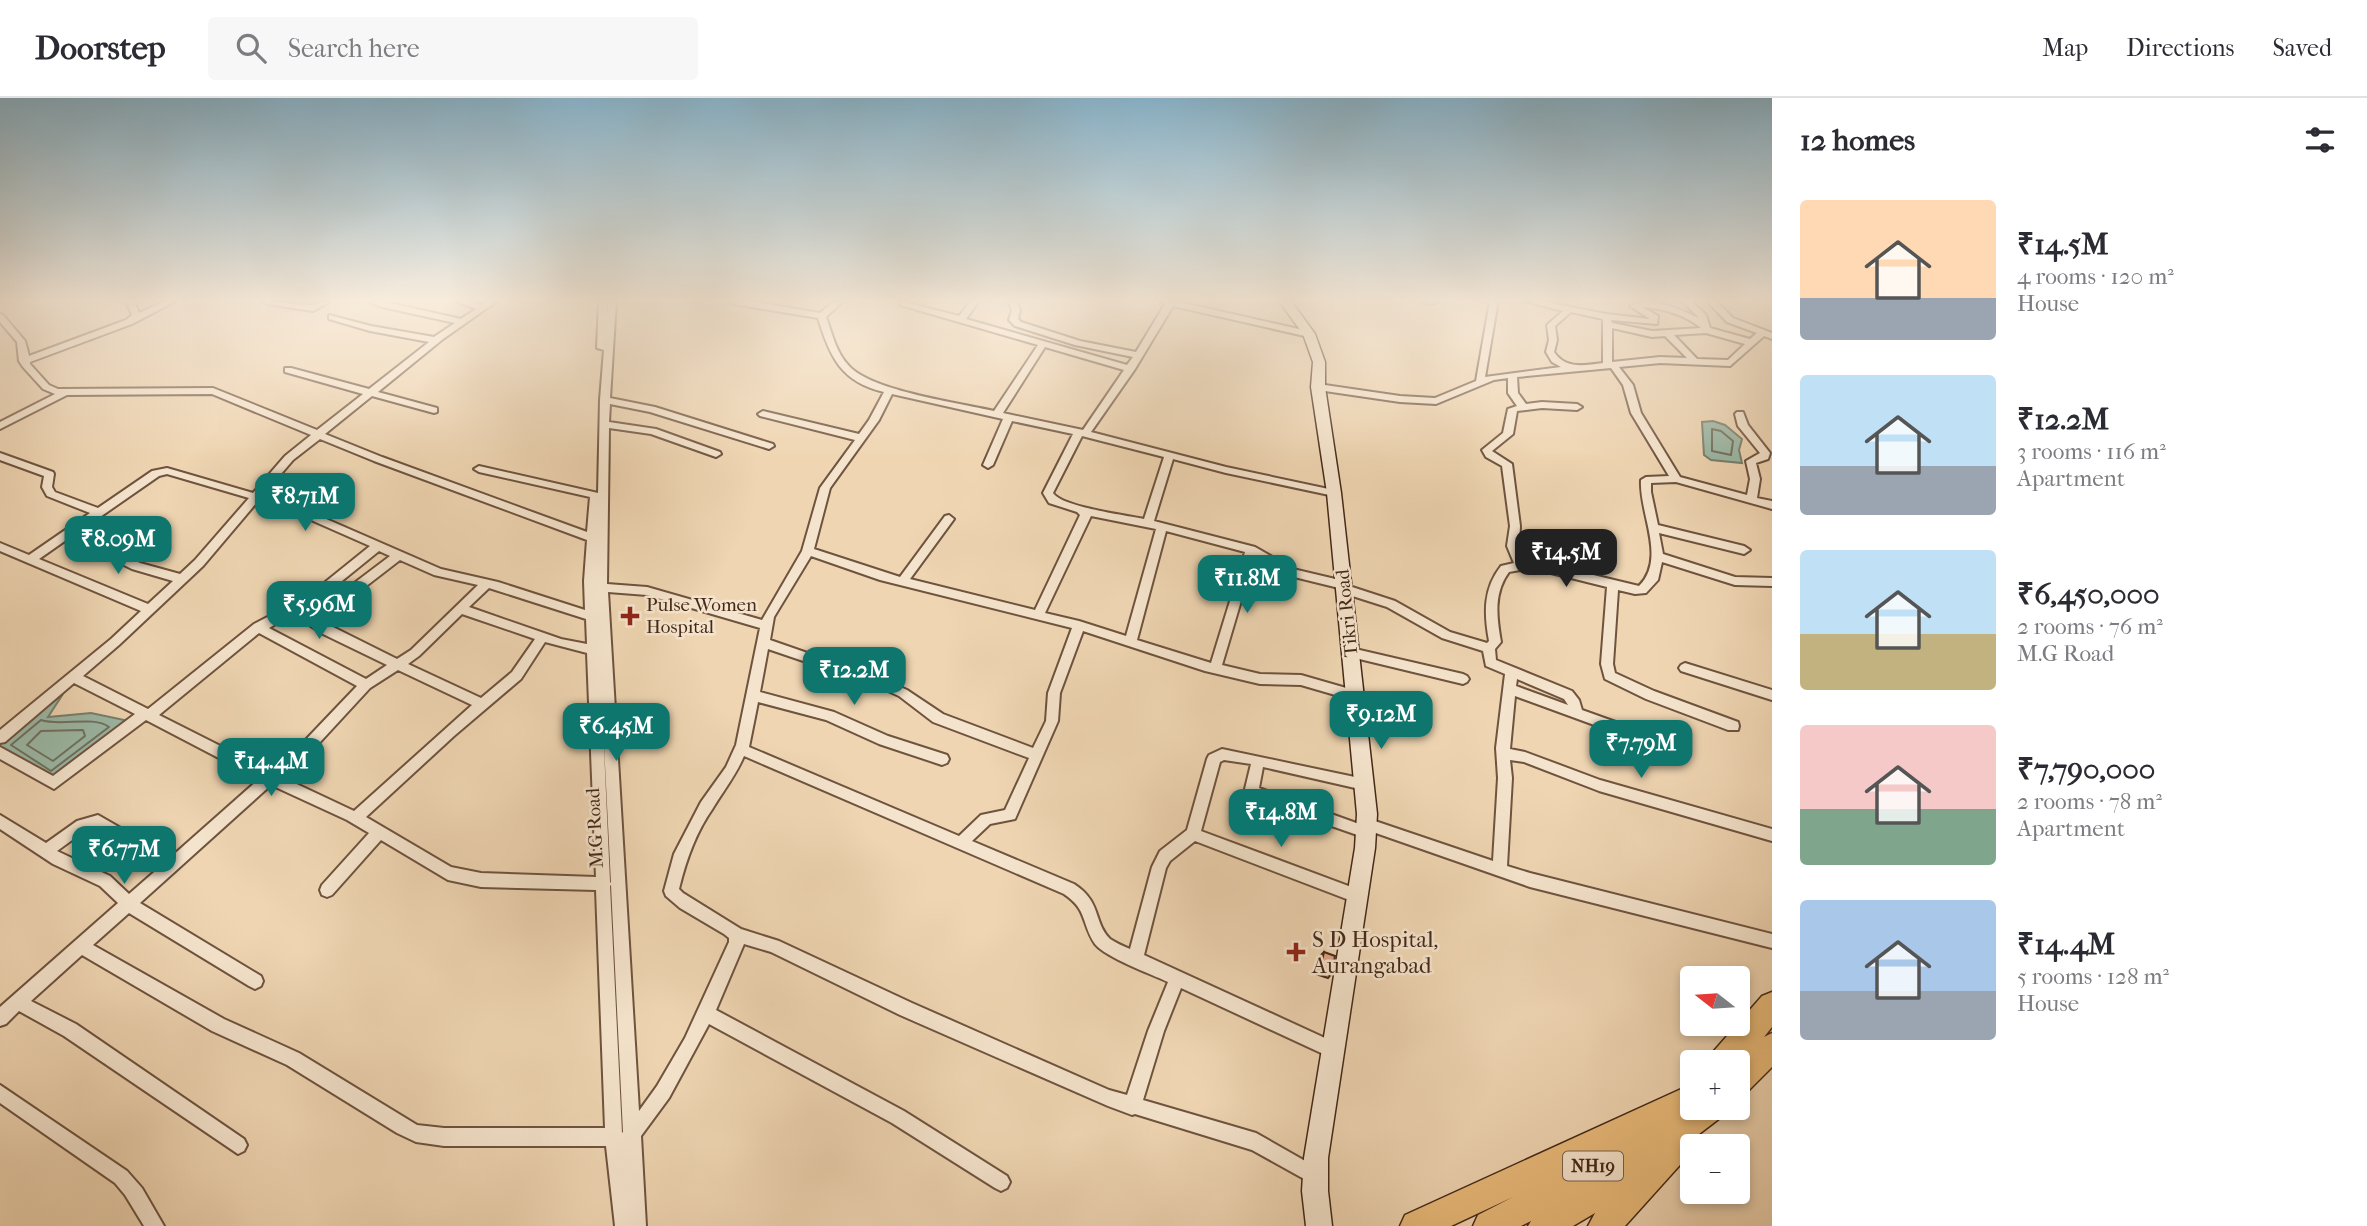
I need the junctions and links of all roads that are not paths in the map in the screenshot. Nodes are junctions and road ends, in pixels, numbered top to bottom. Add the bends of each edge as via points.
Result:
1 (23, 354) edge
2 (43, 354) edge
3 (418, 354) edge
4 (602, 354) edge
5 (608, 354) edge
6 (835, 354) edge
7 (1036, 354) edge
8 (1074, 354) edge
9 (1131, 354) edge
10 (1315, 354) edge
11 (1485, 354) edge
12 (1551, 354) edge
13 (1606, 354) edge
14 (1688, 354) edge
15 (1742, 354) edge
16 (1138, 355) joint
17 (1693, 359) junction
18 (24, 361) junction
19 (1610, 365) junction
20 (1130, 369) junction
21 (288, 370) dead end
22 (1573, 370) junction
23 (1512, 375) junction
24 (1480, 380) junction
25 (1318, 387) junction
26 (889, 391) junction
27 (369, 393) junction
28 (63, 394) junction
29 (605, 400) junction
30 (1522, 406) junction
31 (1577, 407) dead end
32 (434, 410) dead end
33 (764, 414) dead end
34 (997, 414) junction
35 (1740, 414) dead end
36 (1009, 416) junction
37 (605, 424) junction
38 (0, 425) edge
39 (1082, 433) junction
40 (318, 434) junction
41 (862, 438) junction
42 (601, 442) junction
43 (769, 446) dead end
44 (716, 454) dead end
45 (0, 456) edge
46 (1169, 456) junction
47 (988, 465) dead end
48 (480, 470) dead end
49 (1676, 479) junction
50 (1334, 493) junction
51 (594, 495) junction
52 (253, 499) junction
53 (1752, 499) junction
54 (1772, 505) edge
55 (1086, 512) junction
56 (100, 513) junction
57 (948, 519) dead end
58 (1148, 523) junction
59 (1162, 526) junction
60 (1655, 528) junction
61 (69, 534) junction
62 (592, 538) junction
63 (379, 545) junction
64 (0, 547) edge
65 (1251, 550) junction
66 (1744, 550) dead end
67 (808, 551) junction
68 (400, 554) junction
69 (1656, 555) junction
70 (30, 560) junction
71 (1520, 564) junction
72 (183, 579) junction
73 (903, 581) junction
74 (1772, 582) edge
75 (487, 583) junction
76 (1614, 584) junction
77 (598, 586) junction
78 (1344, 587) junction
79 (295, 609) junction
80 (461, 609) junction
81 (150, 610) junction
82 (1038, 616) junction
83 (592, 617) junction
84 (313, 621) junction
85 (765, 625) junction
86 (1079, 625) junction
87 (258, 628) junction
88 (542, 636) junction
89 (762, 642) junction
90 (1130, 642) junction
91 (1489, 648) junction
92 (593, 650) junction
93 (1351, 653) junction
94 (396, 665) junction
95 (1215, 668) junction
96 (1685, 668) dead end
97 (1511, 673) junction
98 (74, 677) junction
99 (1463, 679) dead end
100 (366, 685) junction
101 (1511, 690) junction
102 (1772, 695) edge
103 (755, 696) junction
104 (1356, 696) junction
105 (484, 705) junction
106 (1576, 713) junction
107 (147, 715) junction
108 (1733, 726) dead end
109 (1619, 729) dead end
110 (0, 738) edge
111 (741, 750) junction
112 (0, 752) edge
113 (1504, 753) junction
114 (1037, 755) junction
115 (942, 759) dead end
116 (1258, 761) junction
117 (272, 779) junction
118 (1364, 784) junction
119 (355, 818) junction
120 (0, 821) edge
121 (1366, 828) junction
122 (379, 832) junction
123 (1193, 834) junction
124 (1772, 835) edge
125 (961, 843) junction
126 (46, 851) junction
127 (173, 866) junction
128 (1500, 871) junction
129 (604, 884) junction
130 (327, 890) dead end
131 (1357, 896) junction
132 (130, 905) junction
133 (737, 935) junction
134 (1772, 941) edge
135 (82, 947) junction
136 (1135, 958) junction
137 (1177, 978) junction
138 (255, 981) dead end
139 (18, 1002) junction
140 (1772, 1006) edge
141 (704, 1012) junction
142 (0, 1018) edge
143 (1772, 1047) edge
144 (1332, 1050) junction
145 (1734, 1050) edge
146 (1750, 1069) edge
147 (0, 1093) edge
148 (1132, 1107) junction
149 (1680, 1113) edge
150 (1680, 1116) edge
151 (1682, 1120) edge
152 (1687, 1120) edge
153 (622, 1137) junction
154 (238, 1145) dead end
155 (1315, 1175) junction
156 (1001, 1182) dead end
157 (155, 1226) edge
158 (624, 1226) edge
159 (637, 1226) edge
160 (1319, 1226) edge
161 (1416, 1226) edge
162 (1489, 1226) edge
163 (1544, 1226) edge
164 (1604, 1226) edge

1 - 18 street
2 - 18 street
3 - 27 street
4 - 42 street, M.G Road
5 - 29 street, M.G Road
6 - 26 street via 845,370
7 - 34 street
8 - 20 street
9 - 16 street
10 - 25 street, Tikri Road
11 - 24 street
12 - 22 street
13 - 19 street
14 - 17 street
15 - 17 street via 1730,363
16 - 20 street
17 - 19 street
18 - 28 street via 46,387
19 - 22 street
19 - 49 street via 1628,385 1636,413
20 - 39 street
21 - 27 street
22 - 23 street
23 - 24 street
23 - 30 street via 1513,394
24 - 25 street via 1436,401
25 - 50 street, Tikri Road
26 - 34 street
26 - 41 street
27 - 32 street
27 - 40 street
28 - 38 street
28 - 40 street via 213,391
29 - 37 street, M.G Road
29 - 43 street via 652,409
30 - 31 street
30 - 71 street via 1511,411 1508,434 1487,450 1507,464 1513,546
33 - 41 street
34 - 36 street
35 - 53 street via 1765,453 1751,461 1755,479
36 - 39 street
36 - 47 street
37 - 42 street, M.G Road
37 - 44 street via 653,431
39 - 46 street
39 - 55 street via 1048,494 1053,501
40 - 52 street via 280,467
40 - 62 street
41 - 67 street via 825,488
42 - 51 street, M.G Road
42 - 77 street, M.G Road
45 - 56 street via 49,474 51,494
46 - 50 street
46 - 58 street
48 - 51 street
49 - 53 street
49 - 60 street via 1646,480
50 - 78 street, Tikri Road
51 - 62 street, M.G Road
52 - 56 street via 162,471
52 - 63 street via 290,507
52 - 72 street
53 - 54 street
55 - 58 street
55 - 82 street
56 - 61 street
57 - 73 street
58 - 59 street
59 - 65 street
59 - 90 street
60 - 66 street
60 - 69 street
61 - 70 street
61 - 72 street via 136,566
62 - 77 street, M.G Road
63 - 68 street
63 - 79 street
64 - 70 street
65 - 78 street via 1290,572
65 - 95 street
67 - 73 street
67 - 85 street
68 - 75 street via 439,572
68 - 84 street
69 - 74 street via 1735,581
69 - 76 street via 1653,578 1646,588
70 - 81 street
71 - 76 street
71 - 91 street via 1504,569 1498,578 1490,611 1495,642
72 - 81 street
73 - 82 street
75 - 80 street
75 - 83 street
76 - 108 street via 1609,676
77 - 83 street, M.G Road
77 - 85 street via 647,591
77 - 153 street, M.G Road
78 - 91 street via 1391,604 1446,635
78 - 93 street, Tikri Road
79 - 84 street
79 - 87 street
80 - 88 street
80 - 94 street
81 - 98 street
82 - 86 street
83 - 92 street, M.G Road
84 - 94 street
85 - 89 street
86 - 90 street
86 - 114 street via 1054,694 1052,721
87 - 100 street
87 - 107 street
88 - 92 street
88 - 105 street via 522,671
89 - 103 street
89 - 114 street via 881,683 939,718
90 - 95 street
91 - 97 street via 1490,663
92 - 129 street, M.G Road
93 - 99 street
93 - 104 street, Tikri Road
94 - 100 street
94 - 105 street
95 - 104 street via 1260,679 1301,680
96 - 102 street
97 - 101 street
97 - 106 street via 1568,695
98 - 107 street
98 - 110 street
100 - 117 street
101 - 106 street
101 - 113 street
103 - 111 street
103 - 115 street via 829,716
104 - 118 street, Tikri Road
105 - 119 street
106 - 109 street
107 - 112 street via 54,783
107 - 117 street
111 - 125 street
111 - 133 street via 684,849 671,891
113 - 124 street
113 - 128 street
114 - 125 street via 1010,815 986,819
116 - 118 street
116 - 121 street via 1251,789 1256,794
116 - 123 street via 1222,754 1214,759
117 - 119 street
117 - 127 street
118 - 121 street, Tikri Road
119 - 122 street
120 - 126 street
121 - 128 street
121 - 131 street, Tikri Road
122 - 129 street via 438,869 461,877
122 - 130 street
123 - 131 street
123 - 136 street via 1165,856 1159,867
125 - 136 street via 1079,894 1101,940
126 - 127 street via 82,825 98,821
126 - 132 street via 105,881
127 - 132 street
128 - 134 street
129 - 153 street, M.G Road
131 - 144 street, Tikri Road
132 - 135 street
132 - 138 street
133 - 141 street
133 - 148 street via 774,946
135 - 139 street
135 - 153 street via 218,1025 293,1059 416,1133
136 - 137 street
137 - 144 street
137 - 148 street
139 - 142 street
139 - 154 street via 71,1030
140 - 145 highway
141 - 153 street via 654,1109
141 - 156 street via 898,1117
143 - 146 highway
144 - 155 street, Tikri Road
147 - 157 street via 121,1177
148 - 155 street via 1256,1142
149 - 161 highway
150 - 162 highway, NH19
151 - 163 highway, NH19 via 1596,1195
152 - 164 highway
153 - 158 street, M.G Road
153 - 159 street, M.G Road
155 - 160 street, Tikri Road

